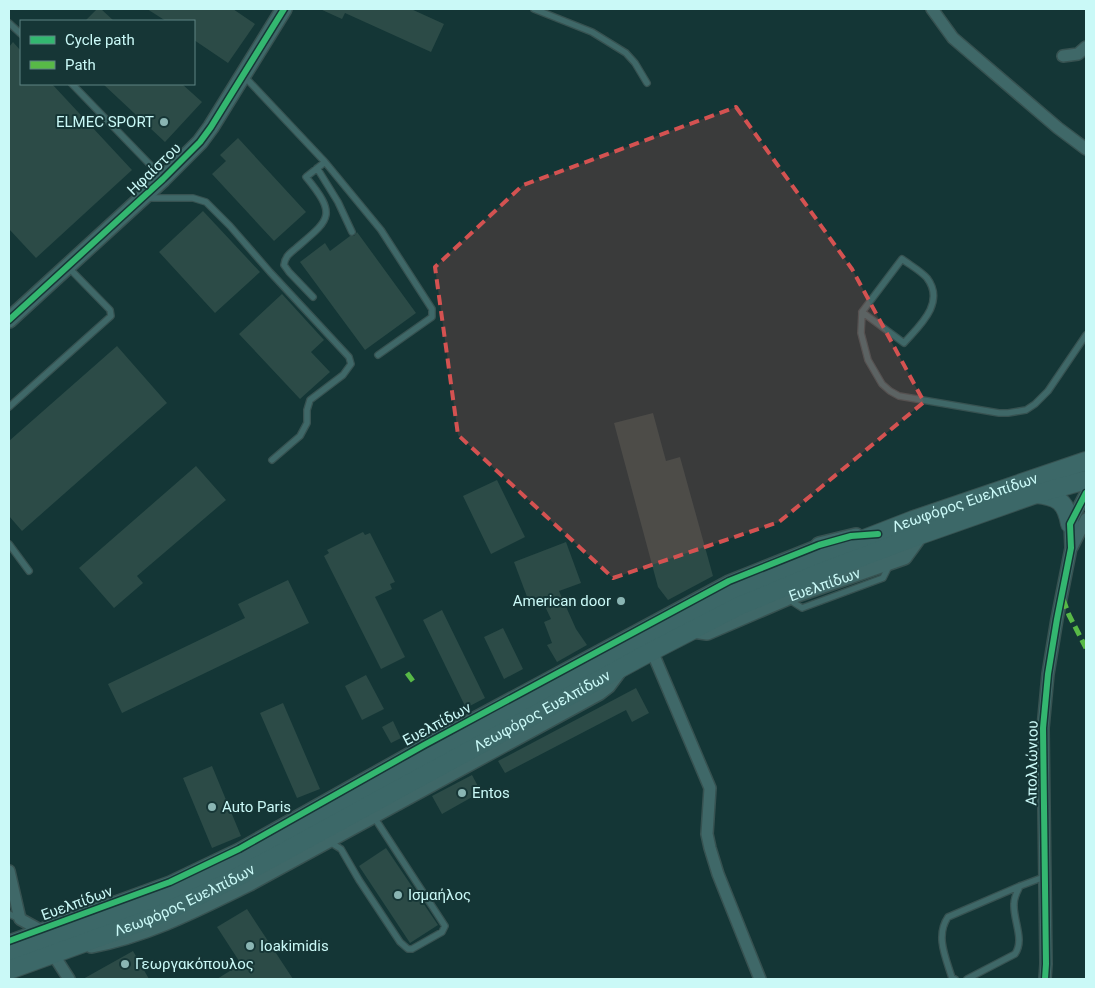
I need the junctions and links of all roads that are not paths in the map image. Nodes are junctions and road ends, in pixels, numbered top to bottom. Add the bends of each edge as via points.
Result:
1 (284, 9) edge
2 (534, 9) edge
3 (932, 9) edge
4 (9, 23) edge
5 (20, 33) edge
6 (1086, 46) edge
7 (1063, 56) dead end
8 (242, 75) junction
9 (646, 83) dead end
10 (73, 85) edge
11 (1086, 149) edge
12 (325, 162) junction
13 (317, 168) junction
14 (164, 178) junction
15 (144, 198) junction
16 (352, 232) dead end
17 (68, 268) junction
18 (313, 298) dead end
19 (862, 312) junction
20 (9, 320) edge
21 (1086, 335) edge
22 (378, 355) dead end
23 (9, 407) edge
24 (272, 460) dead end
25 (1086, 461) edge
26 (1086, 480) edge
27 (1086, 493) edge
28 (1036, 494) junction
29 (1078, 522) edge
30 (920, 535) junction
31 (9, 544) edge
32 (1071, 548) junction
33 (891, 561) junction
34 (29, 571) dead end
35 (817, 581) junction
36 (786, 598) junction
37 (692, 630) junction
38 (650, 637) junction
39 (615, 657) junction
40 (374, 817) junction
41 (285, 827) junction
42 (325, 836) junction
43 (9, 870) edge
44 (1044, 877) junction
45 (1020, 886) junction
46 (9, 914) edge
47 (20, 919) junction
48 (40, 930) junction
49 (9, 942) edge
50 (9, 953) edge
51 (54, 954) junction
52 (16, 967) edge
53 (9, 978) edge
54 (69, 979) edge
55 (760, 979) edge
56 (955, 979) edge
57 (967, 979) edge
58 (1045, 979) edge

1 - 8 street, Ηφαίστου
2 - 9 lane via 592,32 626,53
3 - 11 street via 953,38
4 - 5 lane
6 - 7 street via 1078,54
8 - 12 lane
8 - 14 street, Ηφαίστου via 203,137
10 - 14 lane
12 - 13 lane
12 - 22 lane via 381,230 432,309 432,317
13 - 16 lane
13 - 18 lane via 306,176 326,204 326,215 322,225 288,255 284,265
14 - 15 street, Ηφαίστου
15 - 17 street, Ηφαίστου
15 - 24 lane via 193,198 206,202 349,357 350,364 344,375 310,400 307,423 300,436
17 - 20 street, Ηφαίστου
17 - 23 lane via 110,310 111,316
19 - 19 lane via 902,259 924,275 931,286 932,309 904,343
19 - 21 lane via 861,333 868,360 890,391 899,396 999,413 1019,412 1036,404
25 - 38 main road, Λεωφόρος Ευελπίδων via 878,534 821,550 731,586
26 - 28 main road, Λεωφόρος Ευελπίδων
27 - 29 street, Απολλώνιου
28 - 29 main road via 1059,500
28 - 30 main road, Λεωφόρος Ευελπίδων
29 - 32 street, Απολλώνιου
29 - 32 street, Απολλώνιου
30 - 33 street, Ευελπίδων via 904,557
30 - 35 main road, Λεωφόρος Ευελπίδων
31 - 34 lane
32 - 44 street, Απολλώνιου via 1056,619 1044,728
33 - 35 street, Ευελπίδων
33 - 36 lane via 883,578 802,608
35 - 36 street, Ευελπίδων
35 - 37 main road, Λεωφόρος Ευελπίδων via 740,606
36 - 37 street, Ευελπίδων via 708,632
37 - 38 main road, Λεωφόρος Ευελπίδων
38 - 39 main road, Λεωφόρος Ευελπίδων
38 - 39 street
38 - 55 street via 710,788 707,834 710,848
39 - 40 street via 609,687 600,694
39 - 41 main road, Λεωφόρος Ευελπίδων via 427,749
39 - 42 main road, Λεωφόρος Ευελπίδων
40 - 42 street
40 - 42 lane via 446,926 442,932 412,949 400,942 341,849
41 - 48 street, Ευελπίδων via 170,882
41 - 50 main road, Λεωφόρος Ευελπίδων via 215,871 148,902
42 - 51 main road, Λεωφόρος Ευελπίδων via 155,917
43 - 47 street
44 - 45 lane
44 - 58 street, Απολλώνιου
45 - 56 lane via 948,917 943,926 942,947
45 - 57 lane via 1014,905 1020,943 1018,950
46 - 47 lane
47 - 48 street
48 - 49 street, Ευελπίδων
51 - 52 main road, Λεωφόρος Ευελπίδων
51 - 54 street
52 - 53 street

